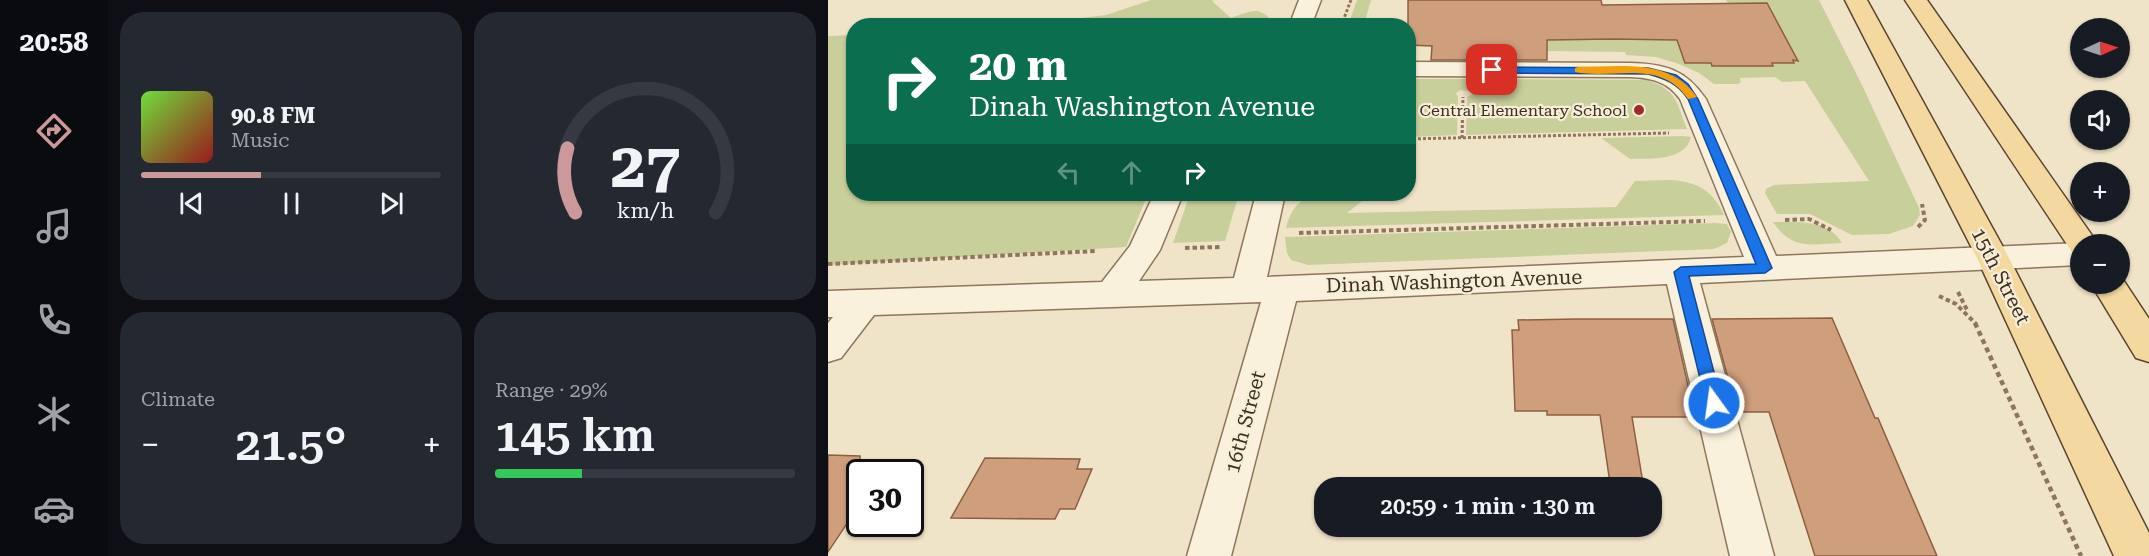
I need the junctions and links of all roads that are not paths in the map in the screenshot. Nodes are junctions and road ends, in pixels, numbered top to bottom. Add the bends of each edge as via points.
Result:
1 (1310, 0) edge
2 (1856, 0) edge
3 (1916, 0) edge
4 (1303, 18) edge
5 (1416, 69) edge
6 (1165, 201) edge
7 (1268, 201) edge
8 (2076, 234) edge
9 (2070, 254) edge
10 (1993, 258) junction
11 (1765, 268) junction
12 (1681, 272) junction
13 (1265, 289) junction
14 (1112, 294) junction
15 (2115, 294) edge
16 (864, 303) junction
17 (828, 304) edge
18 (828, 348) edge
19 (2149, 348) edge
20 (1209, 556) edge
21 (1752, 556) edge
22 (2137, 556) edge

1 - 4 street
2 - 10 main road, 15th Street
3 - 8 main road
5 - 11 street via 1630,70 1672,77 1693,99
6 - 14 street via 1144,249
7 - 13 street, 16th Street via 1261,235
9 - 10 street, Dinah Washington Avenue
10 - 11 street, Dinah Washington Avenue
10 - 22 main road, 15th Street
11 - 12 street, Dinah Washington Avenue
12 - 13 street, Dinah Washington Avenue
12 - 21 street
13 - 14 street, Dinah Washington Avenue
13 - 20 street, 16th Street
14 - 16 street, Dinah Washington Avenue
15 - 19 main road
16 - 17 street, Dinah Washington Avenue
16 - 18 street

